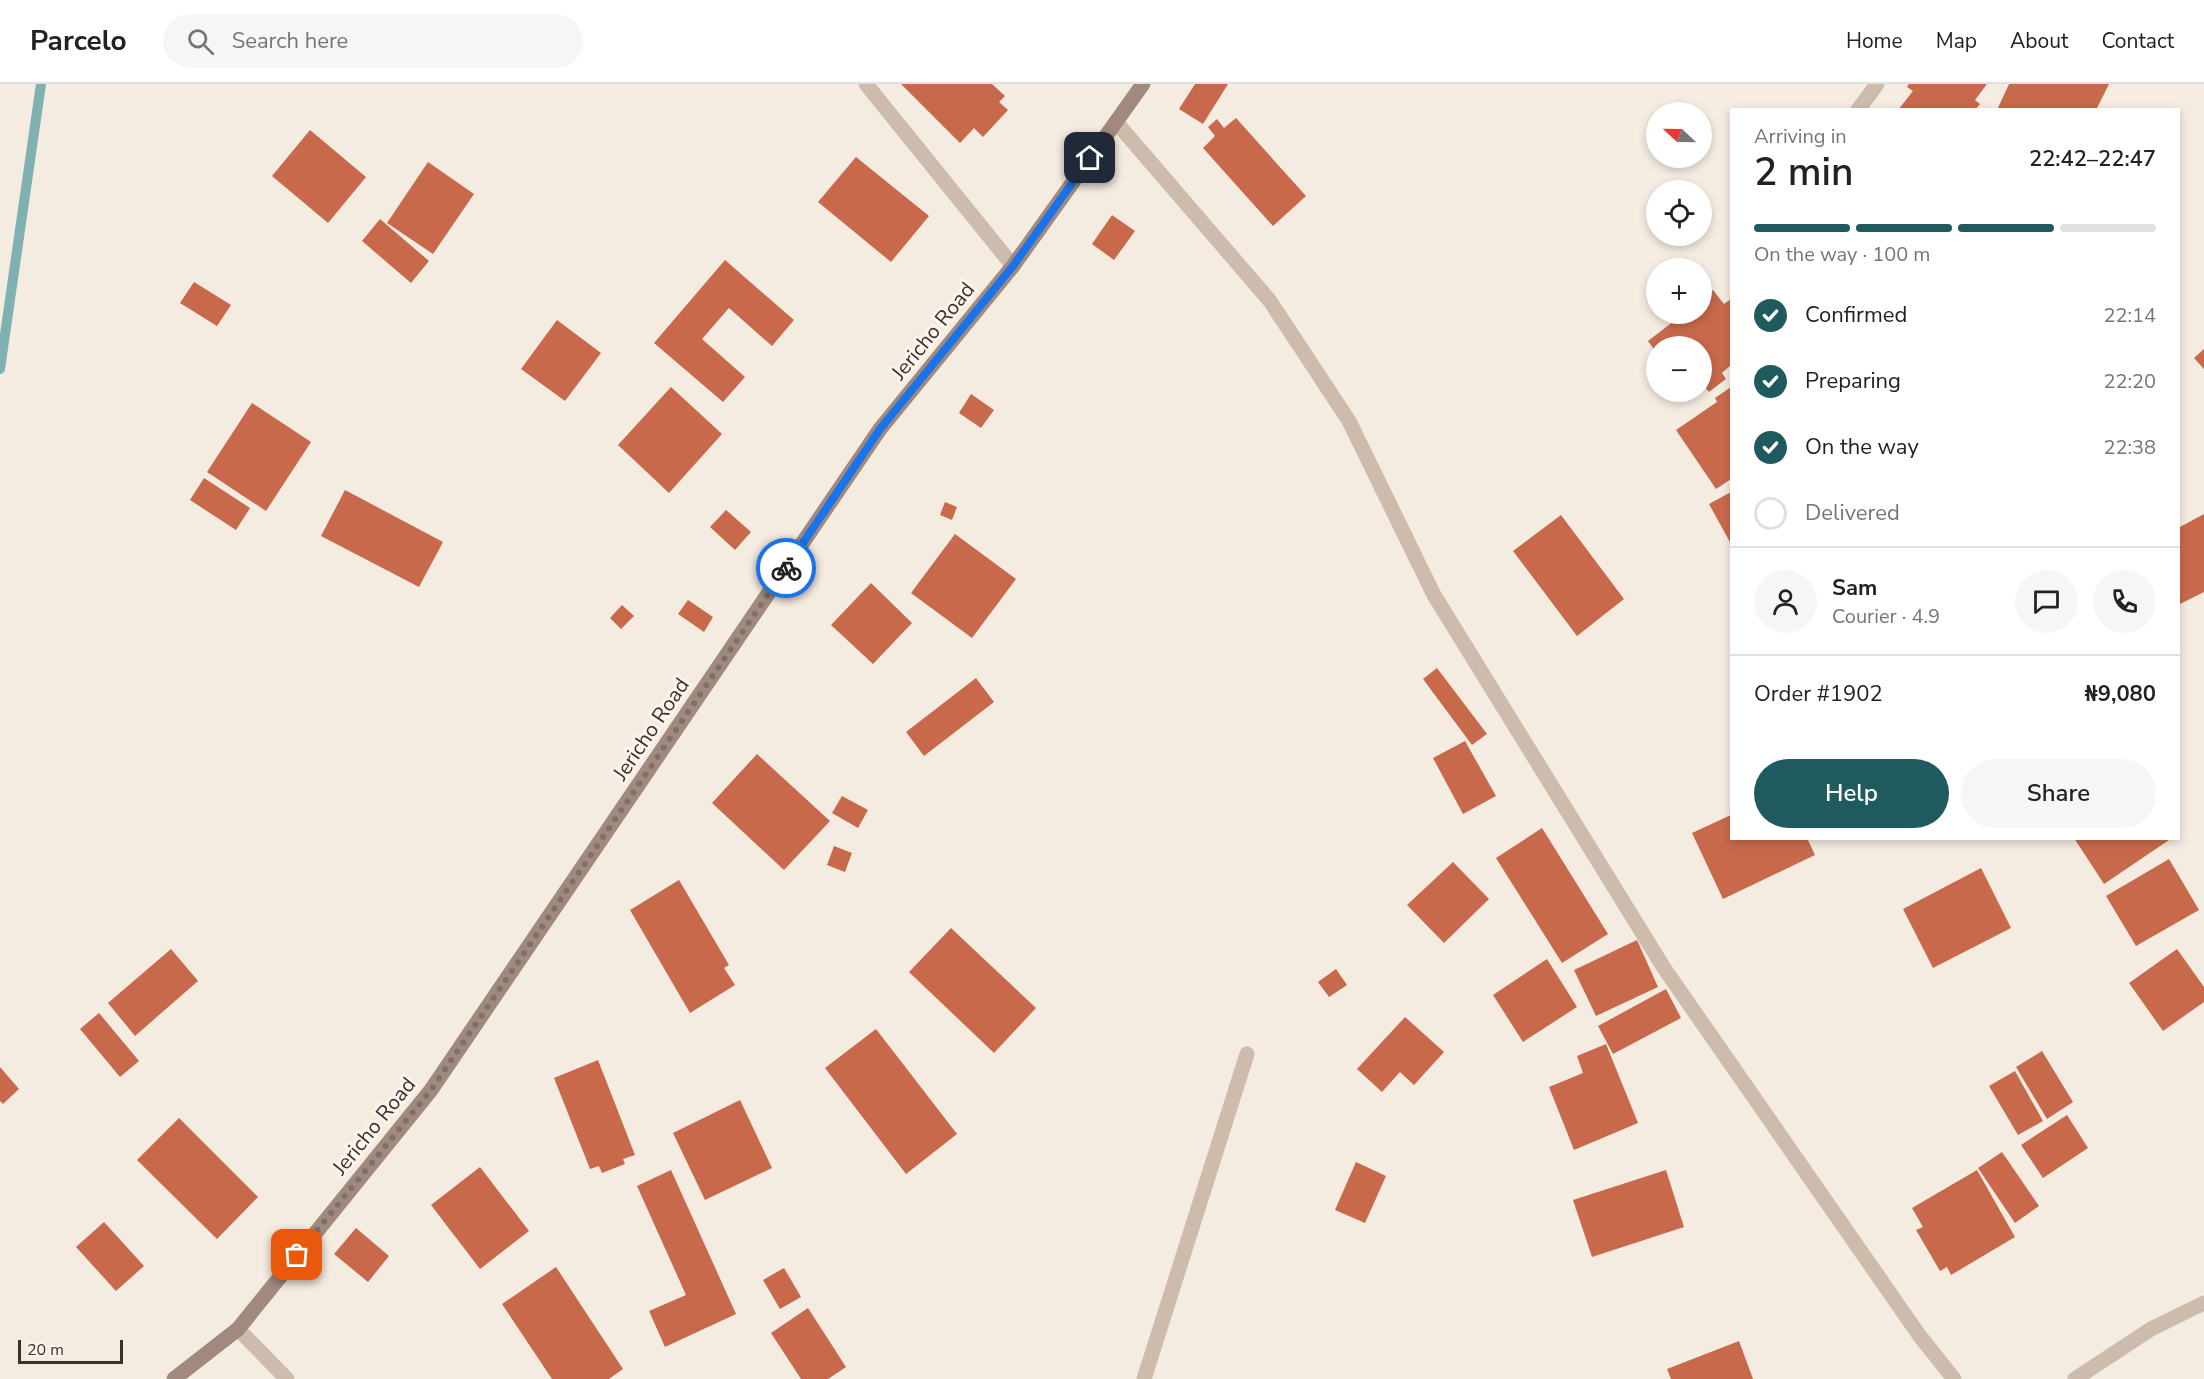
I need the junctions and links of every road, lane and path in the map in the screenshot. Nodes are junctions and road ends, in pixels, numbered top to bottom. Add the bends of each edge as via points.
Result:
1 (866, 84) edge
2 (1143, 84) edge
3 (1877, 84) edge
4 (1859, 108) edge
5 (1116, 122) junction
6 (1013, 266) junction
7 (1247, 1054) dead end
8 (2204, 1303) edge
9 (238, 1329) junction
10 (174, 1379) edge
11 (287, 1379) edge
12 (1144, 1379) edge
13 (1954, 1379) edge
14 (2075, 1379) edge

1 - 6 street
2 - 5 street, Jericho Road
3 - 4 street
5 - 6 street, Jericho Road
5 - 13 street via 1270,301 1349,421 1434,595 1664,968 1919,1335
6 - 9 street, Jericho Road via 880,429 431,1090
7 - 12 street
8 - 14 street via 2151,1329
9 - 10 street, Jericho Road
9 - 11 street

